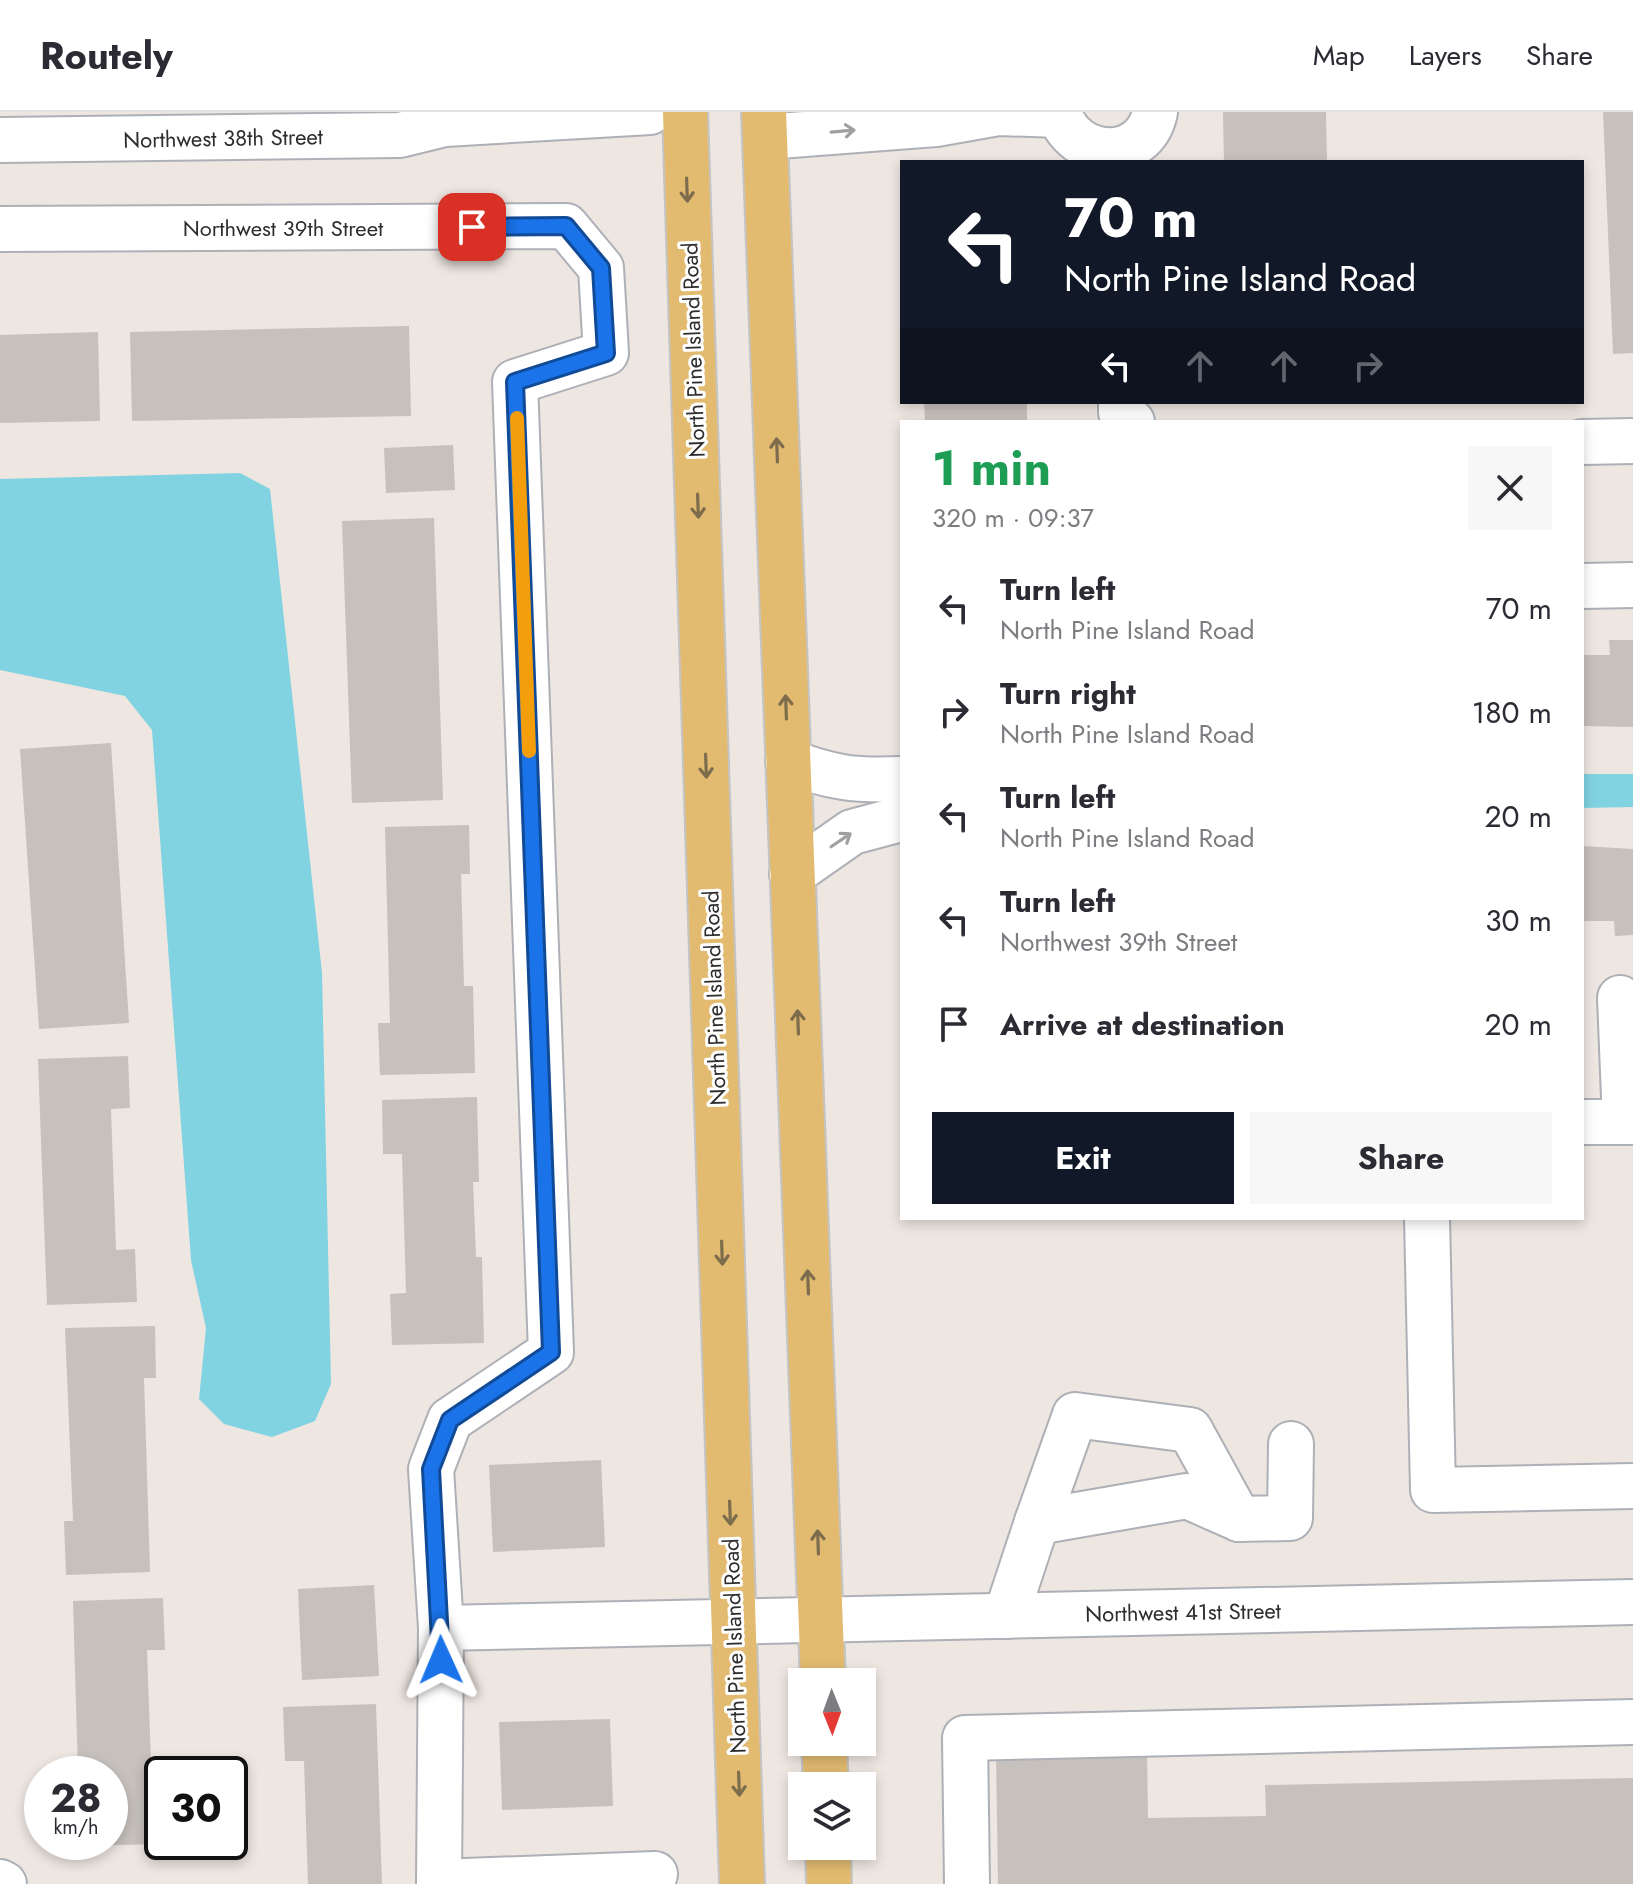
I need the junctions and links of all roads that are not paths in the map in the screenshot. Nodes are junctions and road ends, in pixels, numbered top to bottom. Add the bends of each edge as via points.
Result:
1 (650, 112) edge
2 (685, 112) edge
3 (1155, 112) edge
4 (1060, 113) edge
5 (446, 118) edge
6 (765, 125) edge
7 (0, 140) edge
8 (1116, 157) edge
9 (0, 229) edge
10 (1633, 441) edge
11 (1584, 442) edge
12 (1633, 585) edge
13 (1584, 586) edge
14 (788, 761) junction
15 (900, 801) edge
16 (900, 802) edge
17 (792, 874) junction
18 (1612, 998) edge
19 (1584, 1122) edge
20 (1629, 1122) edge
21 (1427, 1220) edge
22 (1291, 1444) dead end
23 (1633, 1486) edge
24 (1239, 1519) junction
25 (1037, 1522) junction
26 (1633, 1602) edge
27 (1006, 1616) junction
28 (821, 1620) junction
29 (734, 1622) junction
30 (441, 1628) junction
31 (823, 1668) edge
32 (1633, 1722) edge
33 (828, 1860) edge
34 (655, 1874) dead end
35 (439, 1883) edge
36 (742, 1884) edge
37 (829, 1884) edge
38 (967, 1884) edge

1 - 5 street, Northwest 38th Street
2 -> 29 main road, North Pine Island Road
3 - 8 street via 1145,135
6 -> 4 street via 936,124 998,113
4 - 8 street via 1065,128 1086,147
5 - 7 street, Northwest 38th Street via 400,135
14 -> 6 main road
9 - 30 street, Northwest 39th Street via 566,226 601,268 606,353 515,382 551,1352 450,1420 440,1444 431,1469
10 - 11 street
12 - 13 street
14 - 15 street
14 - 17 main road
17 -> 16 street
28 -> 17 main road
18 - 20 street
19 - 20 street
21 - 23 street via 1433,1490
22 - 24 street via 1290,1518
24 - 25 street via 1187,1496
24 - 25 street via 1190,1430 1075,1415
25 - 27 street
26 - 27 street, Northwest 41st Street
27 - 28 street, Northwest 41st Street
28 - 29 street, Northwest 41st Street
28 - 31 main road
29 - 30 street, Northwest 41st Street
29 -> 36 main road, North Pine Island Road
30 - 35 street
32 - 38 street via 965,1738
33 - 37 main road
34 - 35 street

